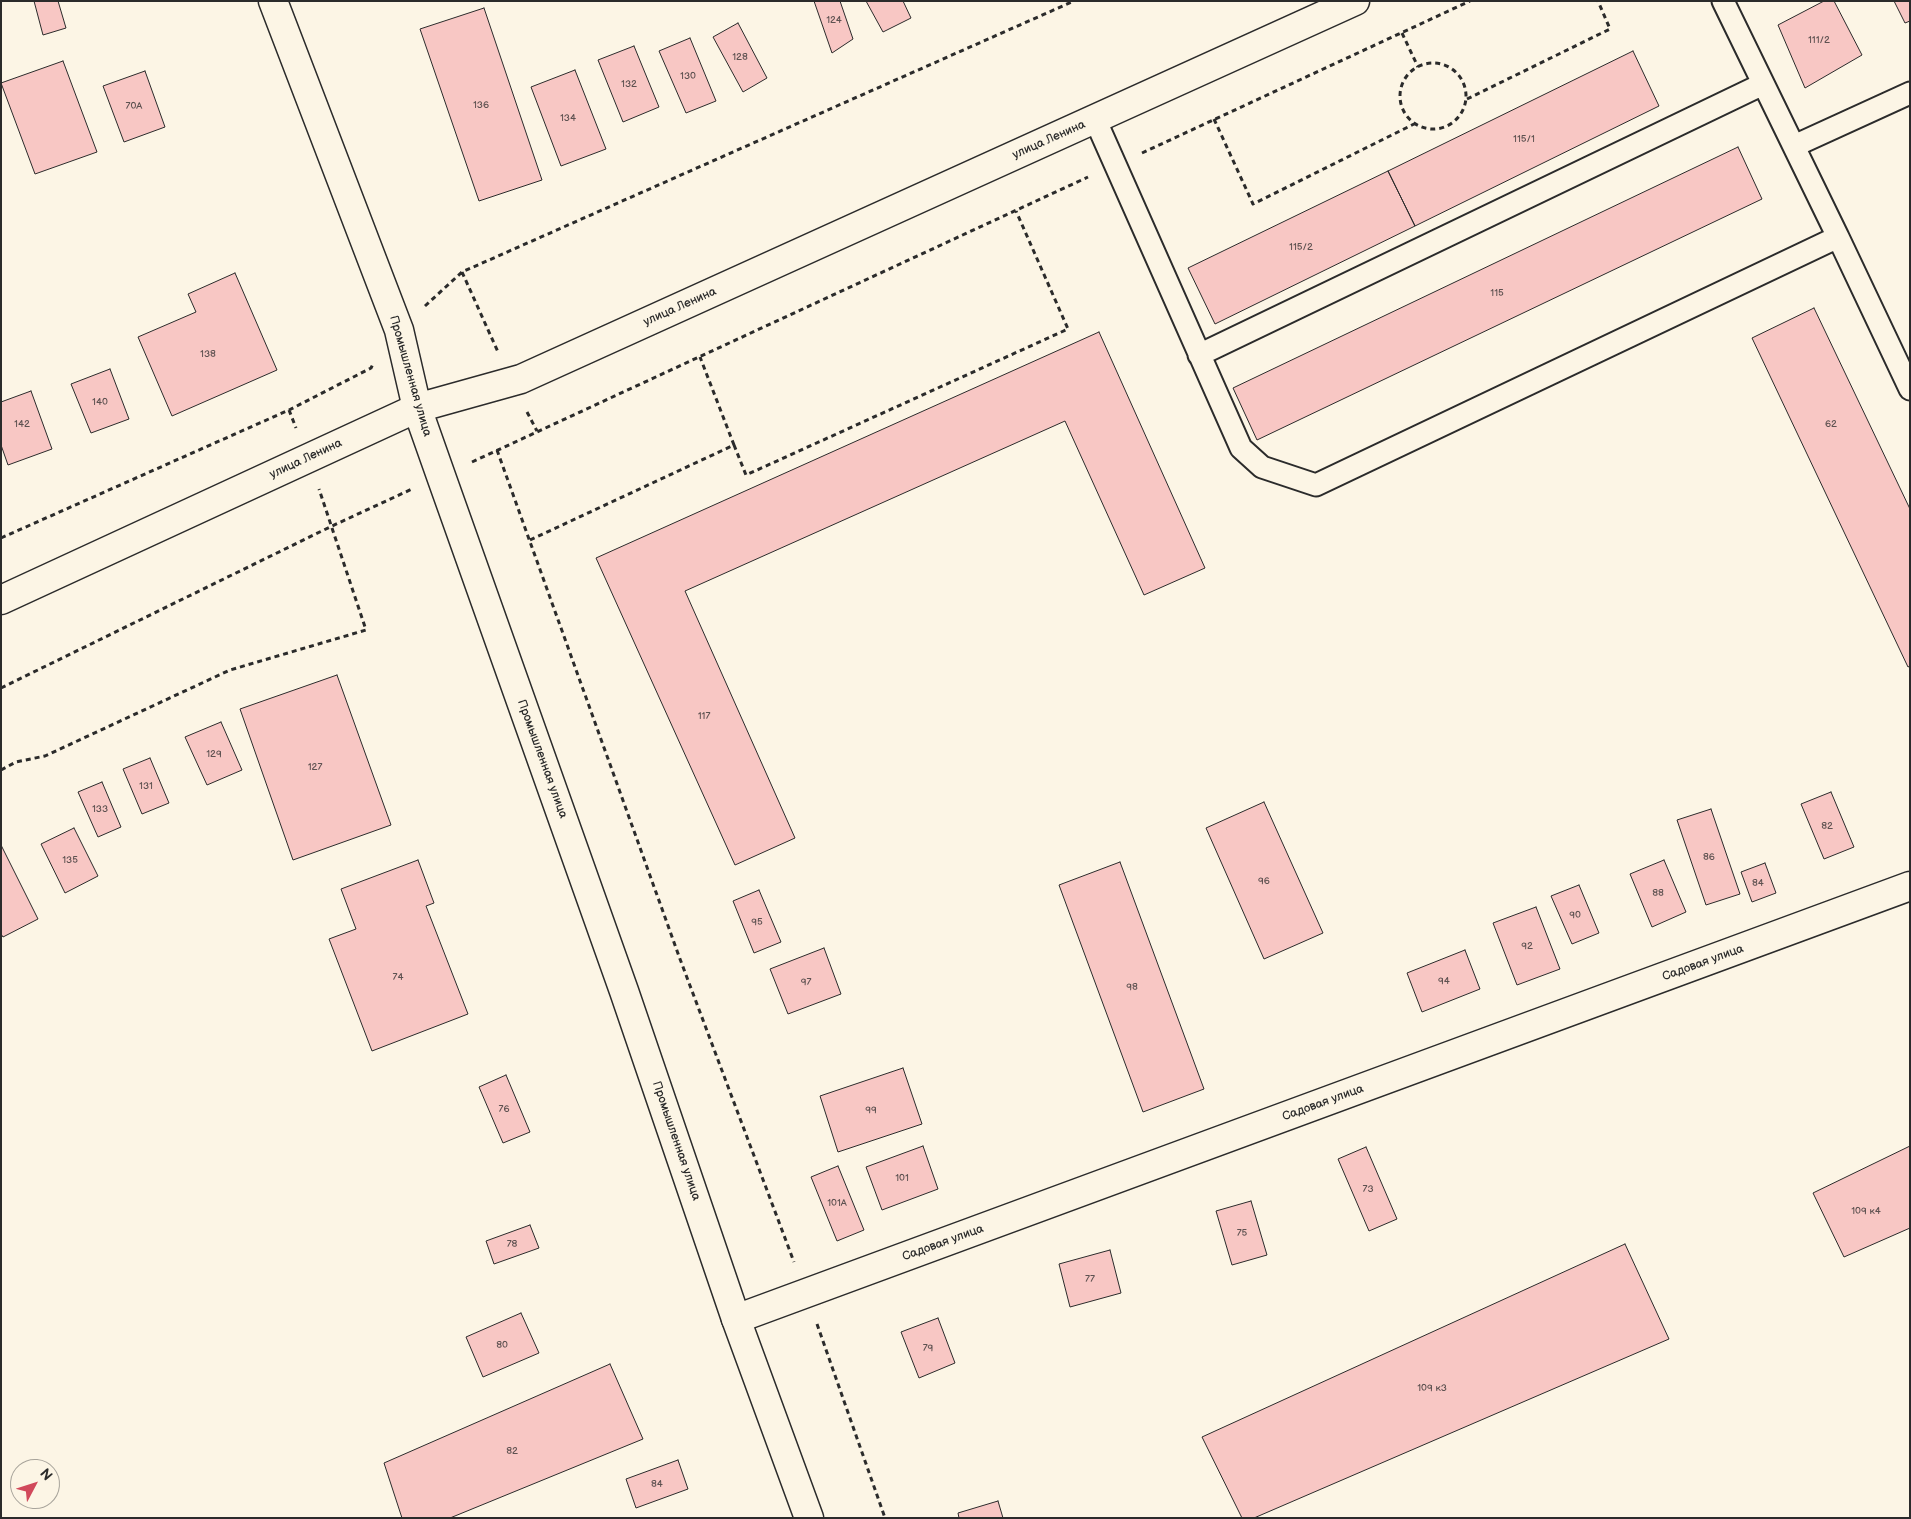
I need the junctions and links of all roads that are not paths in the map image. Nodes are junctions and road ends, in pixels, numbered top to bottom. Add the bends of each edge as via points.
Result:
1 (272, 1) edge
2 (1355, 1) edge
3 (1723, 1) edge
4 (1763, 84) junction
5 (1910, 93) edge
6 (1095, 119) junction
7 (1794, 146) junction
8 (1838, 237) junction
9 (1199, 355) junction
10 (1910, 389) edge
11 (417, 408) junction
12 (1, 600) edge
13 (1910, 886) edge
14 (736, 1319) junction
15 (809, 1518) edge

1 - 11 street, Промышленная улица via 399,330
2 - 6 street, улица Ленина
3 - 4 lane
4 - 7 lane
4 - 9 lane
5 - 7 lane
6 - 9 lane
6 - 11 street, улица Ленина via 521,379
7 - 8 lane
8 - 9 lane via 1316,485 1262,467 1240,448
8 - 10 lane
11 - 12 street, улица Ленина
11 - 14 street, Промышленная улица via 621,982
13 - 14 street, Садовая улица
14 - 15 street, Промышленная улица

